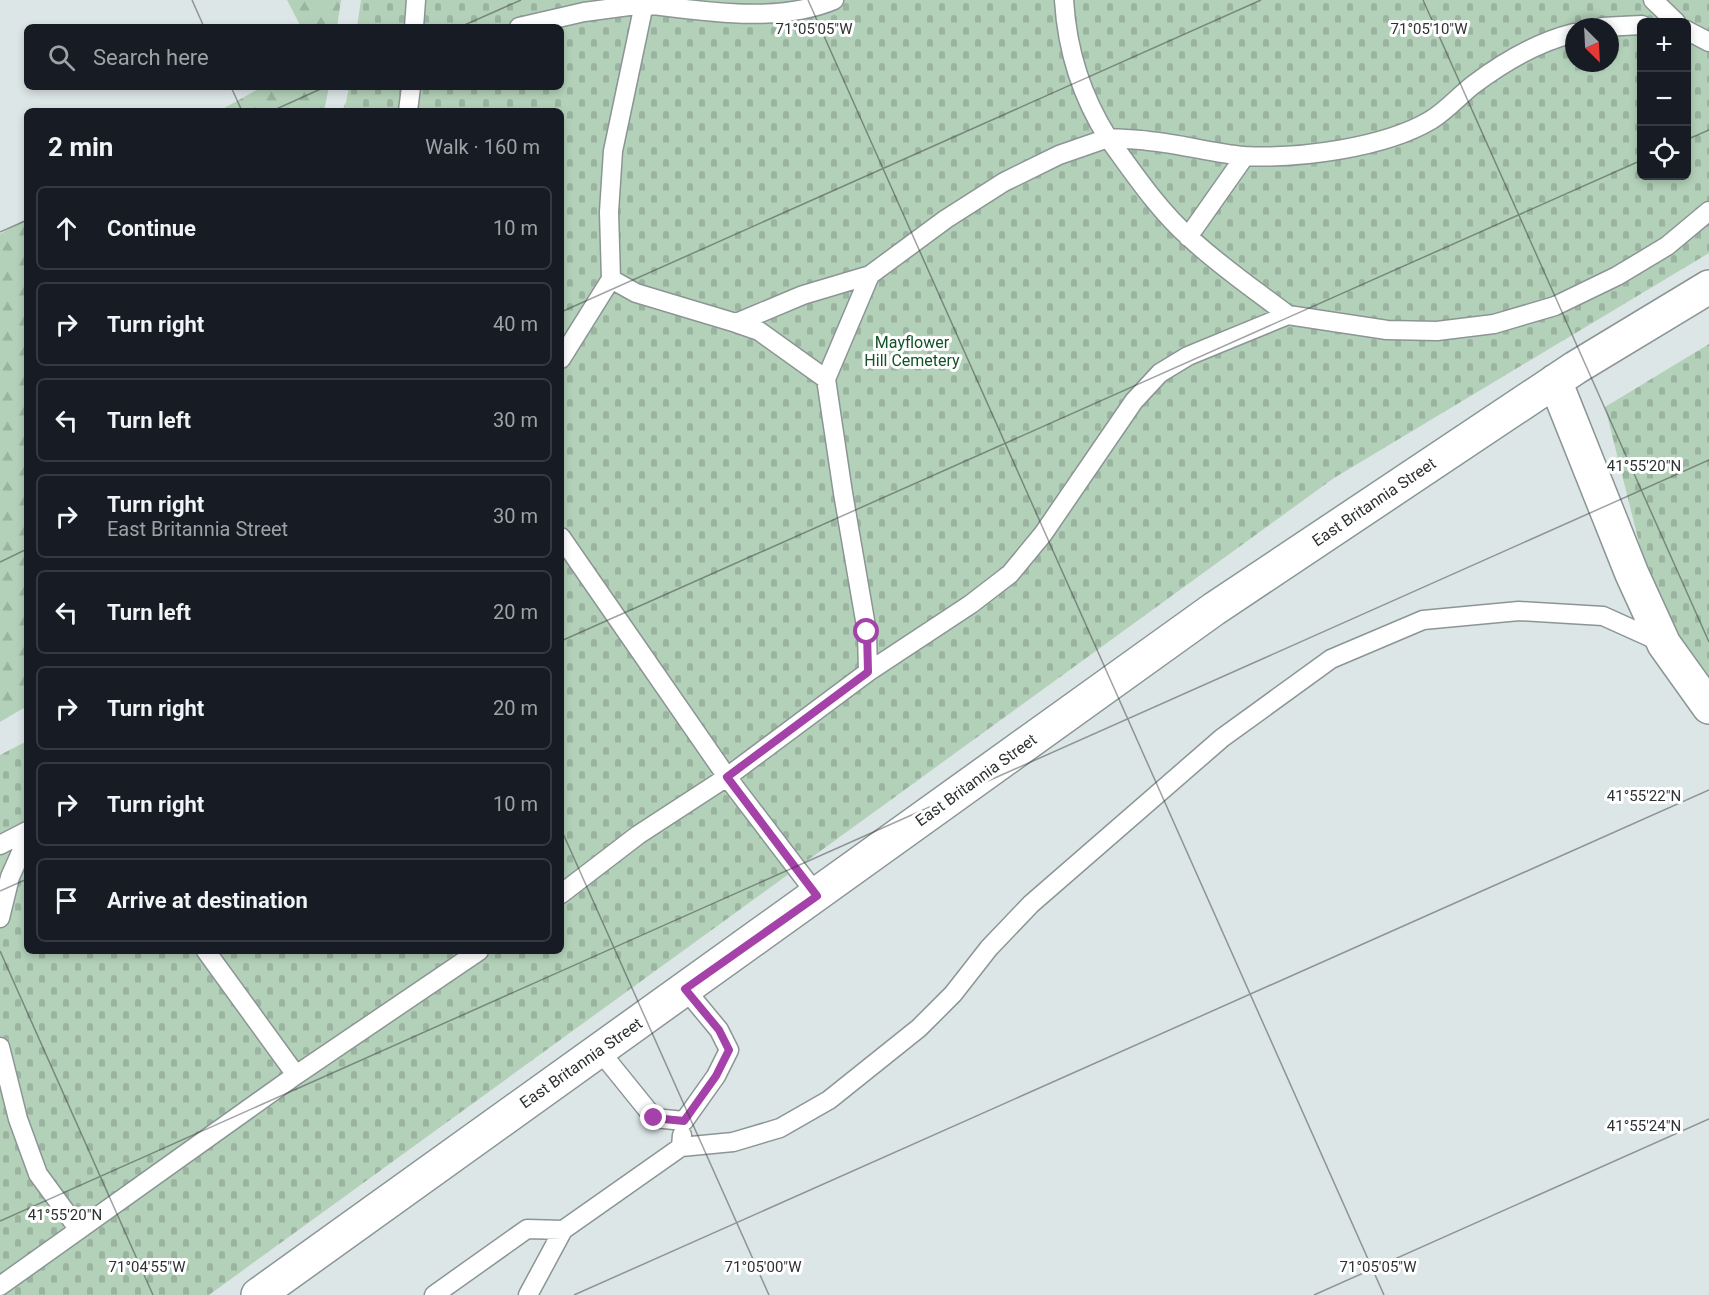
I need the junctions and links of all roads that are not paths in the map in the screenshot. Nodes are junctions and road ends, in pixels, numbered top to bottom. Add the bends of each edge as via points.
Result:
1 (416, 0) edge
2 (834, 0) edge
3 (1064, 0) edge
4 (1653, 0) edge
5 (644, 2) edge
6 (1672, 18) edge
7 (414, 24) edge
8 (532, 24) edge
9 (1637, 25) edge
10 (1619, 26) edge
11 (1691, 33) edge
12 (1565, 35) edge
13 (1709, 42) edge
14 (411, 90) edge
15 (408, 108) edge
16 (1108, 138) junction
17 (1245, 156) junction
18 (1709, 211) edge
19 (1188, 237) junction
20 (870, 275) junction
21 (611, 279) junction
22 (1709, 287) edge
23 (1288, 315) junction
24 (736, 323) junction
25 (564, 354) edge
26 (826, 379) junction
27 (1555, 381) junction
28 (564, 541) edge
29 (1664, 644) junction
30 (868, 672) junction
31 (1709, 708) edge
32 (727, 777) junction
33 (24, 833) edge
34 (0, 845) edge
35 (24, 845) edge
36 (564, 892) edge
37 (817, 896) junction
38 (0, 918) edge
39 (208, 954) edge
40 (475, 954) edge
41 (685, 989) junction
42 (0, 1047) edge
43 (599, 1050) junction
44 (296, 1075) junction
45 (684, 1121) junction
46 (681, 1147) junction
47 (79, 1230) junction
48 (563, 1230) junction
49 (0, 1286) edge
50 (258, 1295) edge
51 (434, 1295) edge
52 (528, 1295) edge

1 - 7 lane
2 - 5 lane via 787,11 734,14
3 - 16 lane via 1077,71 1094,115
4 - 6 lane
5 - 8 lane
5 - 21 lane via 613,152 609,212
9 - 10 lane
11 - 13 lane
12 - 17 lane via 1496,68 1432,120 1408,132 1341,150
14 - 15 lane
16 - 17 lane
16 - 19 lane
16 - 20 lane via 1059,155 1004,182
17 - 19 lane
18 - 23 lane via 1667,246 1617,276 1555,306 1494,324 1437,331 1387,330
19 - 23 lane
20 - 24 lane via 803,295
20 - 26 lane
21 - 24 lane via 636,293
21 - 25 lane
22 - 27 street, East Britannia Street
23 - 30 lane via 1188,356 1160,373 1134,401 1044,534 1010,574
24 - 26 lane via 759,332
26 - 30 lane via 867,632
27 - 29 street
27 - 37 street, East Britannia Street via 1214,609
28 - 32 lane
29 - 31 street
29 - 46 lane via 1603,616 1519,611 1423,620 1331,659 1222,738 1030,904 945,1003 829,1100 780,1128 733,1142
30 - 32 lane
32 - 36 lane via 638,835
32 - 37 lane
33 - 34 lane
35 - 38 lane via 10,877
37 - 41 street, East Britannia Street
39 - 44 lane
40 - 44 lane
41 - 43 street, East Britannia Street
41 - 45 lane via 719,1030 729,1050
42 - 47 lane via 18,1119 38,1174
43 - 45 lane via 654,1118
43 - 50 street, East Britannia Street
44 - 47 lane
45 - 46 lane
46 - 48 lane
47 - 49 lane
48 - 51 lane via 527,1229
48 - 52 lane

